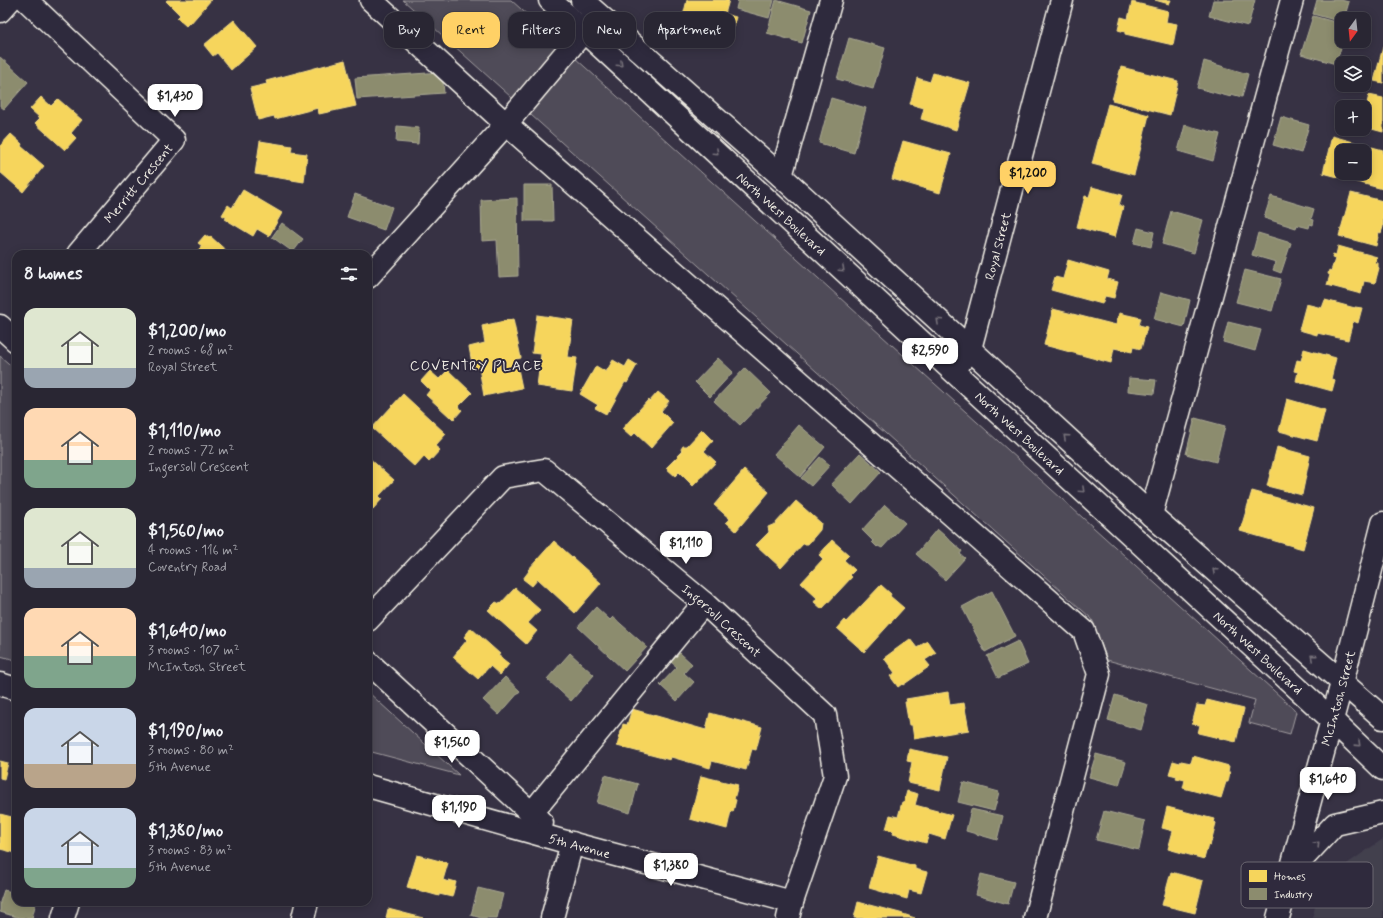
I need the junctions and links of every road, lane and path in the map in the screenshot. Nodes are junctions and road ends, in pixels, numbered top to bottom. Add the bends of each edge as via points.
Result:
1 (10, 0) edge
2 (26, 0) edge
3 (371, 0) edge
4 (550, 0) edge
5 (831, 0) edge
6 (1062, 0) edge
7 (1292, 0) edge
8 (591, 4) edge
9 (0, 10) edge
10 (583, 30) edge
11 (583, 32) edge
12 (602, 48) edge
13 (506, 124) junction
14 (781, 176) junction
15 (81, 250) edge
16 (372, 273) edge
17 (970, 349) junction
18 (954, 372) junction
19 (1151, 515) junction
20 (1383, 523) edge
21 (704, 603) junction
22 (372, 616) edge
23 (372, 666) edge
24 (1342, 683) junction
25 (0, 684) edge
26 (12, 687) edge
27 (1383, 718) edge
28 (1332, 720) junction
29 (1383, 769) edge
30 (372, 787) edge
31 (1383, 813) edge
32 (531, 814) junction
33 (566, 841) junction
34 (1293, 862) edge
35 (1299, 862) edge
36 (67, 906) edge
37 (306, 906) edge
38 (1281, 908) edge
39 (790, 910) edge
40 (63, 918) edge
41 (302, 918) edge
42 (552, 918) edge
43 (1035, 918) edge
44 (1278, 918) edge

1 - 9 street
2 - 15 street, Merritt Crescent via 174,140
3 - 13 street
4 - 10 street, North West Boulevard
5 - 14 street
6 - 17 street, Royal Street
7 - 19 street
8 - 14 street, North West Boulevard
11 - 13 street
12 -> 18 street, North West Boulevard
13 - 16 street
13 - 43 street via 1084,631 1099,674
17 -> 14 street, North West Boulevard
17 - 18 street, Royal Street
19 -> 17 street, North West Boulevard
18 -> 28 street, North West Boulevard
24 -> 19 street, North West Boulevard
20 - 24 street, McIntosh Street
21 - 22 street, Ingersoll Crescent via 544,470 503,477
21 - 32 street
21 - 39 street, Ingersoll Crescent via 825,715 835,776
23 - 32 street
24 - 27 street, North West Boulevard
24 - 28 street, McIntosh Street
25 - 26 street
28 -> 29 street, North West Boulevard
28 - 34 street, McIntosh Street
30 - 33 street, 5th Avenue
35 -> 31 street, McIntosh Street via 1335,824
32 - 33 street
33 - 39 street, 5th Avenue
33 - 42 street
36 - 40 street
37 - 41 street
38 - 44 street, McIntosh Street

